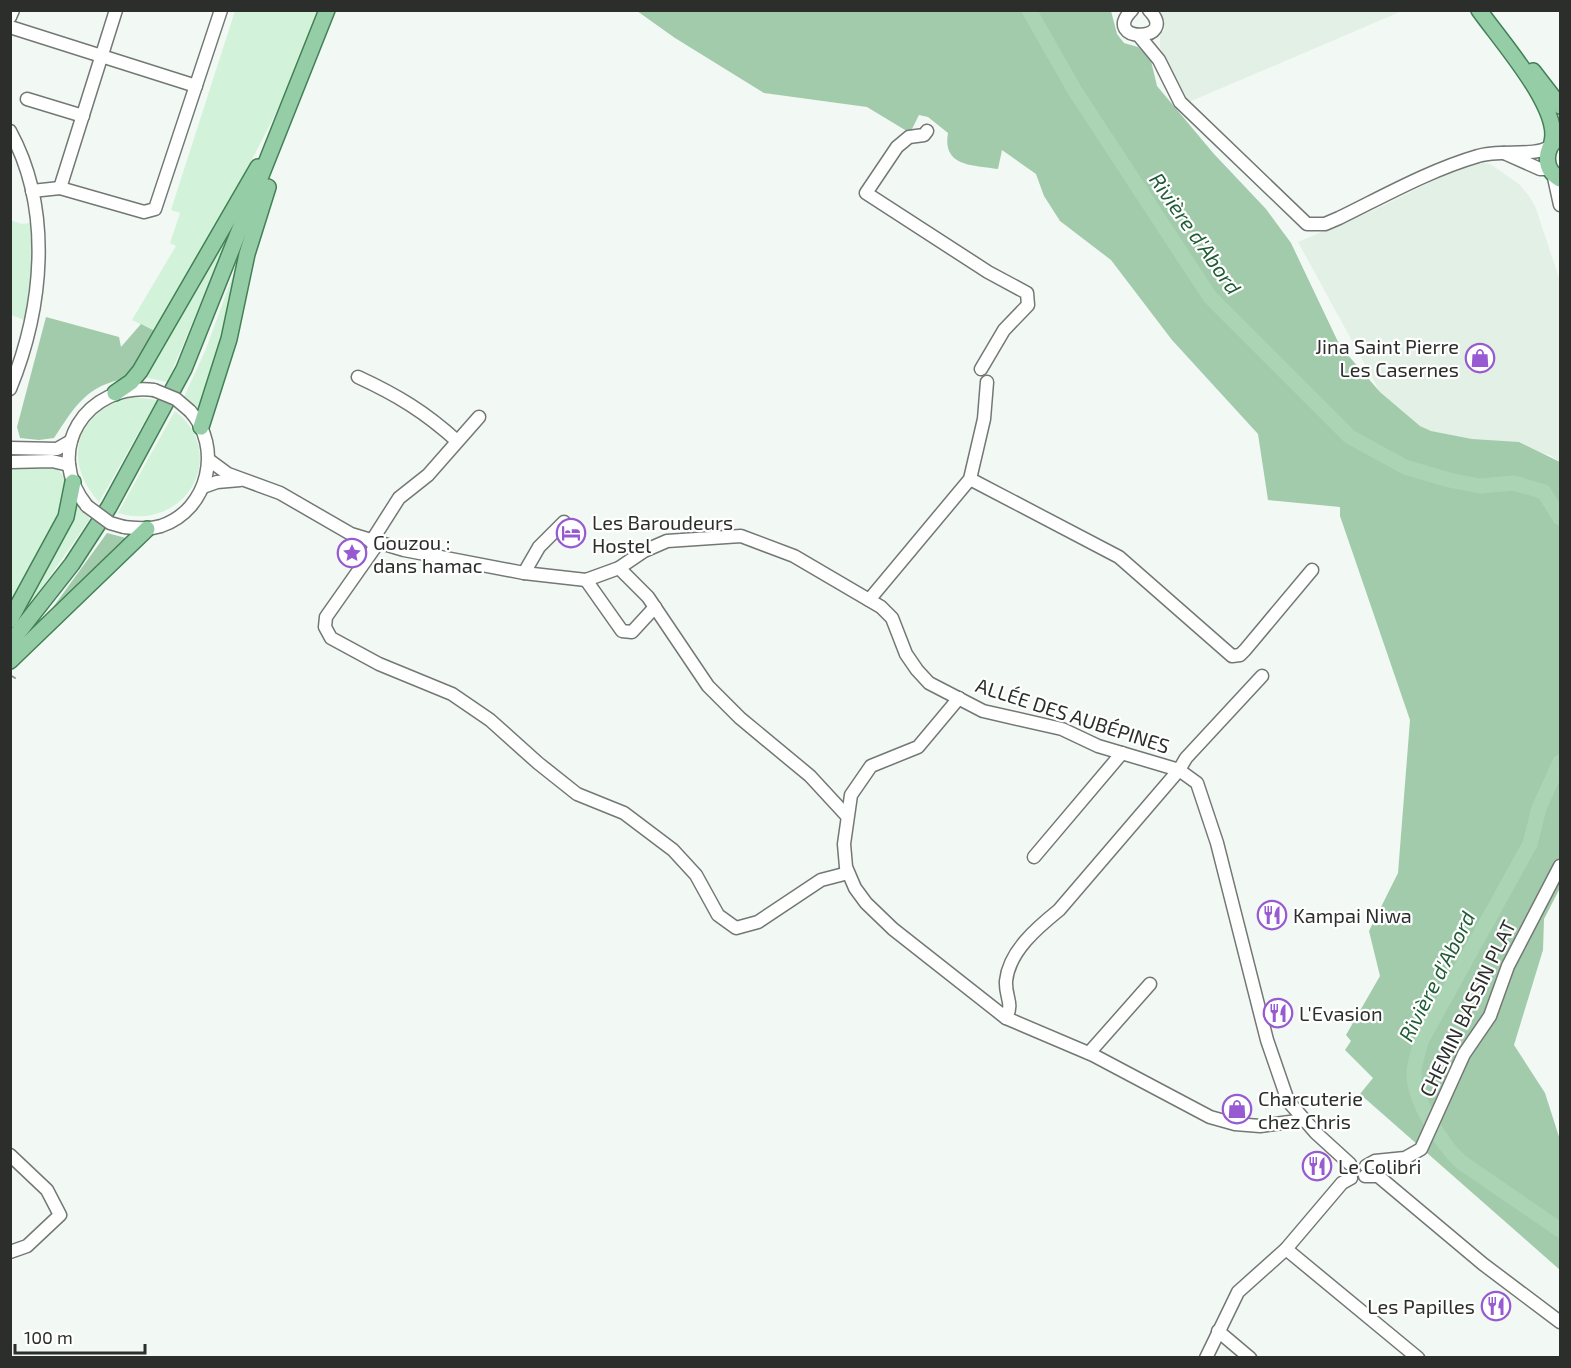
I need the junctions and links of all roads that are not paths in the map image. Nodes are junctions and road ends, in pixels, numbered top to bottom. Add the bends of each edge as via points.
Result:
1 (13, 10) edge
2 (116, 10) edge
3 (221, 10) edge
4 (327, 10) edge
5 (1149, 10) edge
6 (1481, 10) edge
7 (1126, 13) edge
8 (10, 17) edge
9 (10, 27) edge
10 (1146, 34) junction
11 (102, 55) junction
12 (305, 70) junction
13 (196, 86) junction
14 (27, 99) dead end
15 (1560, 106) edge
16 (82, 117) junction
17 (10, 131) edge
18 (927, 131) dead end
19 (1554, 142) edge
20 (1500, 152) junction
21 (1554, 174) edge
22 (60, 188) junction
23 (32, 191) junction
24 (1560, 205) edge
25 (981, 369) dead end
26 (358, 377) dead end
27 (987, 382) dead end
28 (10, 389) edge
29 (115, 393) junction
30 (479, 417) dead end
31 (201, 427) junction
32 (71, 441) junction
33 (457, 441) junction
34 (10, 448) edge
35 (209, 460) junction
36 (10, 462) edge
37 (69, 465) junction
38 (970, 479) junction
39 (247, 480) junction
40 (73, 482) junction
41 (203, 487) junction
42 (564, 522) dead end
43 (147, 529) junction
44 (374, 543) junction
45 (619, 568) junction
46 (1312, 570) dead end
47 (524, 573) junction
48 (586, 580) junction
49 (869, 600) junction
50 (656, 607) junction
51 (10, 620) edge
52 (10, 643) edge
53 (10, 661) edge
54 (1262, 676) dead end
55 (959, 698) junction
56 (1122, 753) junction
57 (1179, 770) junction
58 (846, 814) junction
59 (1034, 857) dead end
60 (1560, 866) edge
61 (848, 873) junction
62 (1150, 984) dead end
63 (1006, 1018) junction
64 (1089, 1053) junction
65 (1305, 1120) junction
66 (10, 1155) edge
67 (1350, 1164) junction
68 (1366, 1171) junction
69 (1351, 1178) junction
70 (1286, 1249) junction
71 (10, 1251) edge
72 (1560, 1322) edge
73 (1218, 1331) junction
74 (1206, 1358) edge
75 (1250, 1358) edge
76 (1418, 1358) edge

1 - 8 street
2 - 11 street
3 - 13 street
4 - 12 main road
5 - 10 street via 1155,19
6 - 15 main road
6 - 19 main road via 1548,108
7 - 10 street via 1129,32
9 - 11 street
10 - 20 street via 1180,102 1303,220 1317,225 1468,159
11 - 13 street
11 - 16 street
12 - 29 main road via 257,169 140,371
12 - 31 main road via 247,254 229,339
12 - 52 main road via 184,369 109,507 72,564
13 - 22 street via 155,209 144,212
14 - 16 street
16 - 22 street
17 - 23 street
18 - 25 street via 909,137 897,147 866,194 1027,293 1028,305 1004,330
19 - 20 street via 1541,152
19 - 21 main road via 1546,156
20 - 21 street
21 - 24 street
22 - 23 street
23 - 28 street via 39,270 35,311
26 - 33 street via 430,416
27 - 38 street via 984,419
29 - 31 street, bridge via 154,390 176,399
29 - 32 street via 92,407
30 - 33 street
31 - 35 street
32 - 34 street via 57,449
32 - 37 street
33 - 44 street via 428,475 399,498
35 - 39 street, ALLÉE DES AUBÉPINES via 228,474
35 - 41 street
36 - 37 street via 52,461
37 - 40 street
38 - 46 street via 1119,557 1232,656 1245,650
38 - 49 street
39 - 41 street, ALLÉE DES AUBÉPINES
39 - 44 street, ALLÉE DES AUBÉPINES via 280,493
40 - 43 street, bridge via 87,506 110,523
40 - 51 main road via 66,517
41 - 43 street via 186,511 161,526
42 - 47 street via 539,547
43 - 53 main road
44 - 47 street, ALLÉE DES AUBÉPINES
44 - 61 street via 326,617 325,627 331,638 452,694 490,720 577,794 624,813 673,850 696,876 718,915 736,928 758,922 821,880
45 - 48 street, ALLÉE DES AUBÉPINES
45 - 49 street, ALLÉE DES AUBÉPINES via 667,540 741,536 794,556
45 - 50 street
47 - 48 street, ALLÉE DES AUBÉPINES
48 - 50 street via 627,633 633,632
49 - 55 street, ALLÉE DES AUBÉPINES via 892,618 917,670 929,683
50 - 58 street via 708,686 810,776
54 - 57 street
55 - 56 street, ALLÉE DES AUBÉPINES via 983,711 1062,729
55 - 58 street via 918,747 871,766 851,795
56 - 57 street, ALLÉE DES AUBÉPINES
56 - 59 street
57 - 63 street via 1030,937 1010,966 1006,982 1011,1008
57 - 65 street, ALLÉE DES AUBÉPINES via 1191,777 1200,792 1276,1071 1288,1101
58 - 61 street via 844,844
60 - 68 street, CHEMIN BASSIN PLAT via 1508,966 1490,1016 1464,1054 1421,1149 1405,1158 1375,1161
61 - 63 street via 866,903 893,929
62 - 64 street
63 - 64 street
64 - 65 street via 1210,1117 1260,1126
65 - 67 street, ALLÉE DES AUBÉPINES
66 - 71 street via 47,1190 60,1215 27,1246
67 - 68 street via 1358,1160
67 - 69 street
68 - 69 street via 1357,1180
68 - 72 street via 1378,1176
69 - 70 street via 1342,1183
70 - 73 street via 1238,1292
70 - 76 street
73 - 74 street
73 - 75 street

